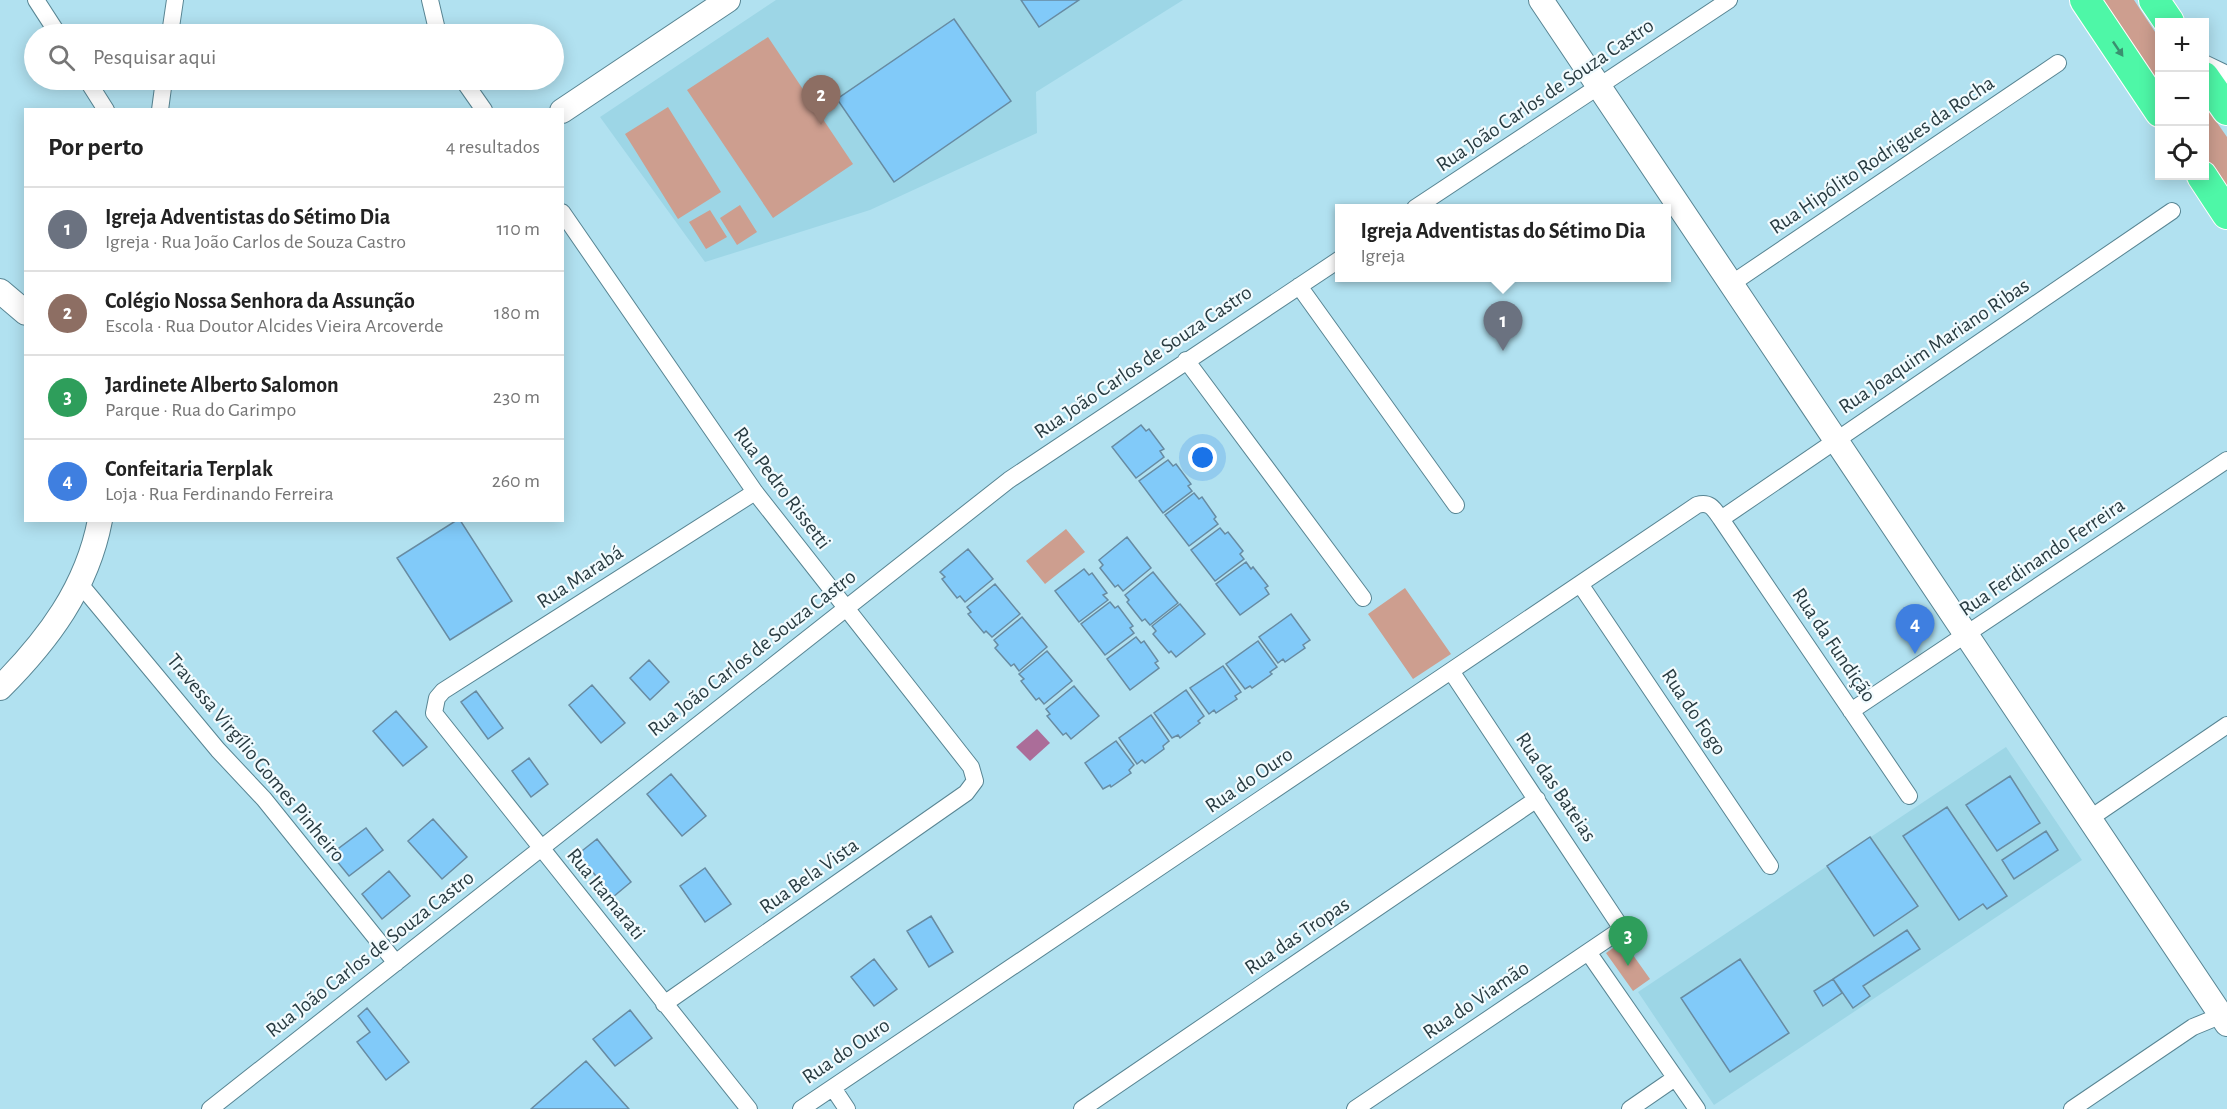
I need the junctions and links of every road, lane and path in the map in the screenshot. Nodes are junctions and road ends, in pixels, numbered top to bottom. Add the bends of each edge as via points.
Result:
1 (36, 0) edge
2 (175, 0) edge
3 (430, 0) edge
4 (728, 0) edge
5 (1541, 0) edge
6 (1729, 0) edge
7 (2085, 0) edge
8 (2154, 0) edge
9 (2166, 18) edge
10 (52, 24) edge
11 (171, 24) edge
12 (436, 24) edge
13 (2058, 63) dead end
14 (2209, 65) edge
15 (2227, 74) edge
16 (2209, 82) edge
17 (1599, 87) junction
18 (93, 90) edge
19 (162, 90) edge
20 (470, 90) edge
21 (2155, 105) edge
22 (105, 108) edge
23 (159, 108) edge
24 (483, 108) edge
25 (564, 110) edge
26 (2227, 111) edge
27 (2205, 180) edge
28 (1421, 204) edge
29 (2172, 212) dead end
30 (2227, 214) edge
31 (564, 215) edge
32 (1335, 261) edge
33 (1731, 284) junction
34 (1299, 286) junction
35 (0, 291) edge
36 (24, 311) edge
37 (1186, 360) junction
38 (1836, 440) junction
39 (2227, 460) edge
40 (755, 492) junction
41 (1456, 505) dead end
42 (1721, 519) junction
43 (100, 522) edge
44 (80, 584) junction
45 (1580, 584) junction
46 (1363, 598) dead end
47 (846, 608) junction
48 (1966, 635) junction
49 (1451, 670) junction
50 (0, 688) edge
51 (434, 705) joint
52 (1851, 711) junction
53 (2227, 725) edge
54 (975, 781) joint
55 (1909, 796) dead end
56 (1537, 800) junction
57 (2089, 819) junction
58 (540, 849) junction
59 (1770, 866) dead end
60 (1622, 929) joint
61 (1588, 952) junction
62 (396, 963) junction
63 (664, 1004) junction
64 (2225, 1017) edge
65 (1676, 1078) junction
66 (833, 1088) junction
67 (210, 1109) edge
68 (749, 1109) edge
69 (801, 1109) edge
70 (847, 1109) edge
71 (1082, 1109) edge
72 (1354, 1109) edge
73 (1630, 1109) edge
74 (1696, 1109) edge
75 (2072, 1109) edge

1 - 10 street
2 - 11 street
3 - 12 street
4 - 25 street
5 - 17 street
6 - 17 street, Rua João Carlos de Souza Castro
7 -> 21 highway
8 - 9 highway
13 - 33 street, Rua Hipólito Rodrigues da Rocha
14 - 15 street
16 - 26 highway
17 - 28 street, Rua João Carlos de Souza Castro
17 - 33 street
18 - 22 street
19 - 23 street
20 - 24 street
27 - 30 highway
29 - 38 street, Rua Joaquim Mariano Ribas
31 - 40 street, Rua Pedro Rissetti
32 - 34 street, Rua João Carlos de Souza Castro
33 - 38 street
34 - 37 street, Rua João Carlos de Souza Castro
34 - 41 street
35 - 36 street
37 - 46 street
37 - 47 street, Rua João Carlos de Souza Castro via 1026,467
38 - 42 street, Rua Joaquim Mariano Ribas
38 - 48 street
39 - 48 street, Rua Ferdinando Ferreira
40 - 47 street, Rua Pedro Rissetti
40 - 51 street, Rua Marabá via 443,691
42 - 45 street, Rua do Ouro via 1711,505 1697,505
42 - 52 street, Rua da Fundição
43 - 44 street
44 - 50 street via 49,633
44 - 62 street, Travessa Virgílio Gomes Pinheiro via 264,799
45 - 49 street, Rua do Ouro
45 - 59 street, Rua do Fogo
47 - 54 street, Rua Pedro Rissetti via 971,767
47 - 58 street, Rua João Carlos de Souza Castro
48 - 52 street, Rua Ferdinando Ferreira
48 - 57 street
49 - 56 street, Rua das Bateias
49 - 66 street, Rua do Ouro
51 - 58 street, Rua Itamarati via 437,720
52 - 55 street, Rua da Fundição
53 - 57 street
54 - 63 street, Rua Bela Vista via 966,794
56 - 60 street, Rua das Bateias
56 - 71 street, Rua das Tropas
57 - 64 street
58 - 62 street, Rua João Carlos de Souza Castro
58 - 63 street, Rua Itamarati
60 - 61 street, Rua do Viamão
61 - 65 street
61 - 72 street, Rua do Viamão
62 - 67 street, Rua João Carlos de Souza Castro
63 - 68 street, Rua Itamarati
64 - 75 street via 2193,1027
65 - 73 street
65 - 74 street
66 - 69 street, Rua do Ouro
66 - 70 street

